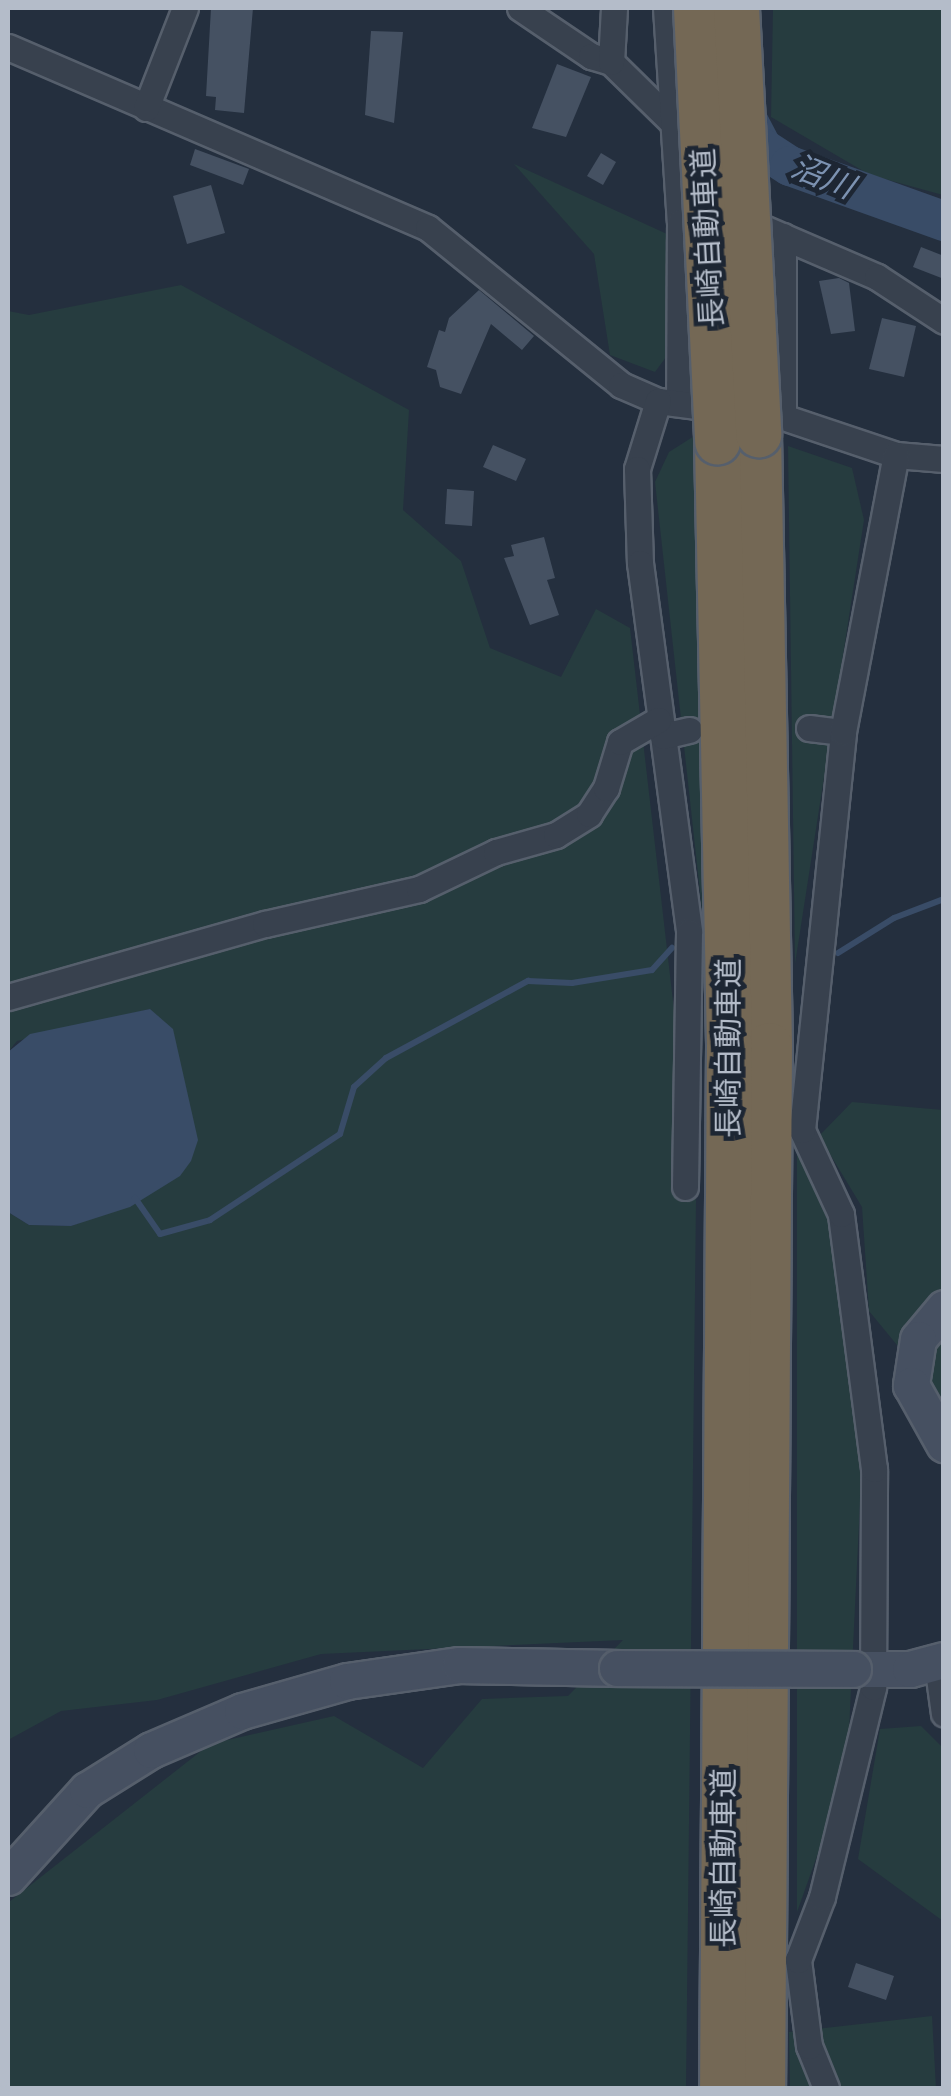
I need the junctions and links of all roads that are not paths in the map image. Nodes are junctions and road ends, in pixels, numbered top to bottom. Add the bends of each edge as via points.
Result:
1 (185, 8) edge
2 (520, 8) edge
3 (666, 8) edge
4 (736, 8) edge
5 (614, 14) edge
6 (682, 21) edge
7 (8, 47) edge
8 (611, 62) junction
9 (146, 108) junction
10 (674, 124) junction
11 (680, 222) junction
12 (783, 236) junction
13 (944, 321) edge
14 (668, 401) junction
15 (753, 431) junction
16 (942, 452) edge
17 (896, 454) junction
18 (660, 728) junction
19 (809, 728) dead end
20 (690, 730) dead end
21 (842, 732) junction
22 (8, 997) edge
23 (685, 1187) dead end
24 (944, 1308) edge
25 (944, 1444) edge
26 (940, 1662) edge
27 (863, 1669) junction
28 (944, 1714) edge
29 (8, 1876) edge
30 (722, 2088) edge
31 (762, 2088) edge
32 (826, 2088) edge

1 - 9 street
2 - 8 street
3 - 6 street
4 - 15 highway, 長崎自動車道, bridge
5 - 8 street
6 - 10 street
6 - 15 highway, 長崎自動車道, bridge
7 - 9 street
8 - 10 street
9 - 14 street via 428,228 595,367
10 - 11 street
11 - 12 street via 761,227
11 - 14 street
12 - 13 street via 877,276
12 - 15 street
14 - 15 street
14 - 18 street via 637,469 640,564
15 - 17 street
15 - 30 highway, 長崎自動車道 via 730,1045
15 - 31 highway, 長崎自動車道 via 769,1045
16 - 17 street
17 - 21 street
18 - 20 street
18 - 22 street via 620,742 606,788 589,814 556,835 496,852 420,889 281,920
18 - 23 street via 689,932
19 - 21 street
21 - 27 street via 802,1130 841,1214 874,1469
24 - 25 street via 918,1339 910,1385
26 - 27 street
26 - 28 street
27 - 29 street, bridge via 460,1665 347,1681 242,1712 151,1750 87,1790
27 - 32 street via 822,1897 798,1960 810,2046

